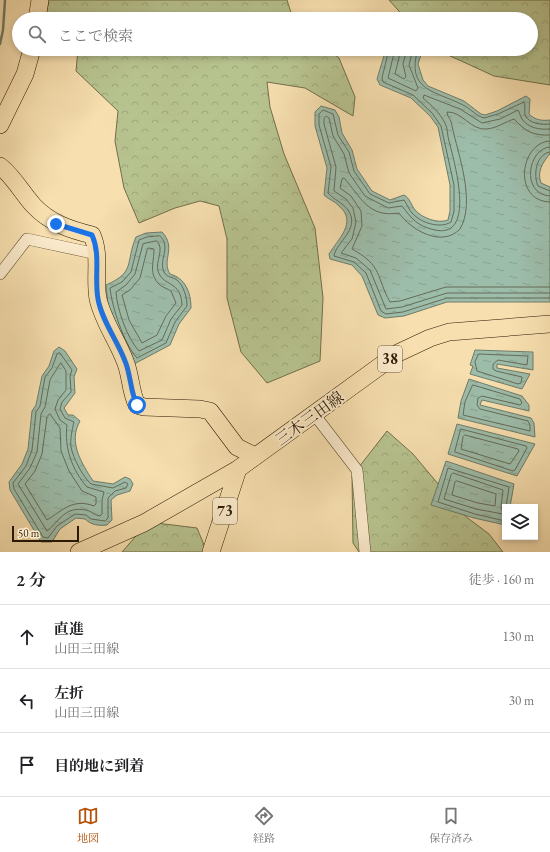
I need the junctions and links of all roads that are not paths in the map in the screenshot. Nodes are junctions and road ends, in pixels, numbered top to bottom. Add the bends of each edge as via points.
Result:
1 (40, 0) edge
2 (38, 12) edge
3 (30, 56) edge
4 (0, 125) edge
5 (0, 166) edge
6 (97, 254) junction
7 (0, 274) edge
8 (550, 324) edge
9 (314, 414) junction
10 (255, 456) junction
11 (238, 469) junction
12 (79, 552) edge
13 (210, 552) edge
14 (365, 552) edge

1 - 2 main road
3 - 4 main road via 25,74
5 - 6 main road via 44,216 56,224 92,235
6 - 7 street via 27,239
6 - 10 main road via 98,299 126,362 137,405 210,411 237,448
8 - 9 main road, 三木三田線 / 38 via 449,332 430,338 398,354
9 - 10 main road, 三木三田線 / 38
9 - 14 street via 356,470
10 - 11 main road, 三木三田線 / 38
11 - 12 main road, 三木三田線 / 38 via 144,523
11 - 13 main road, 73

